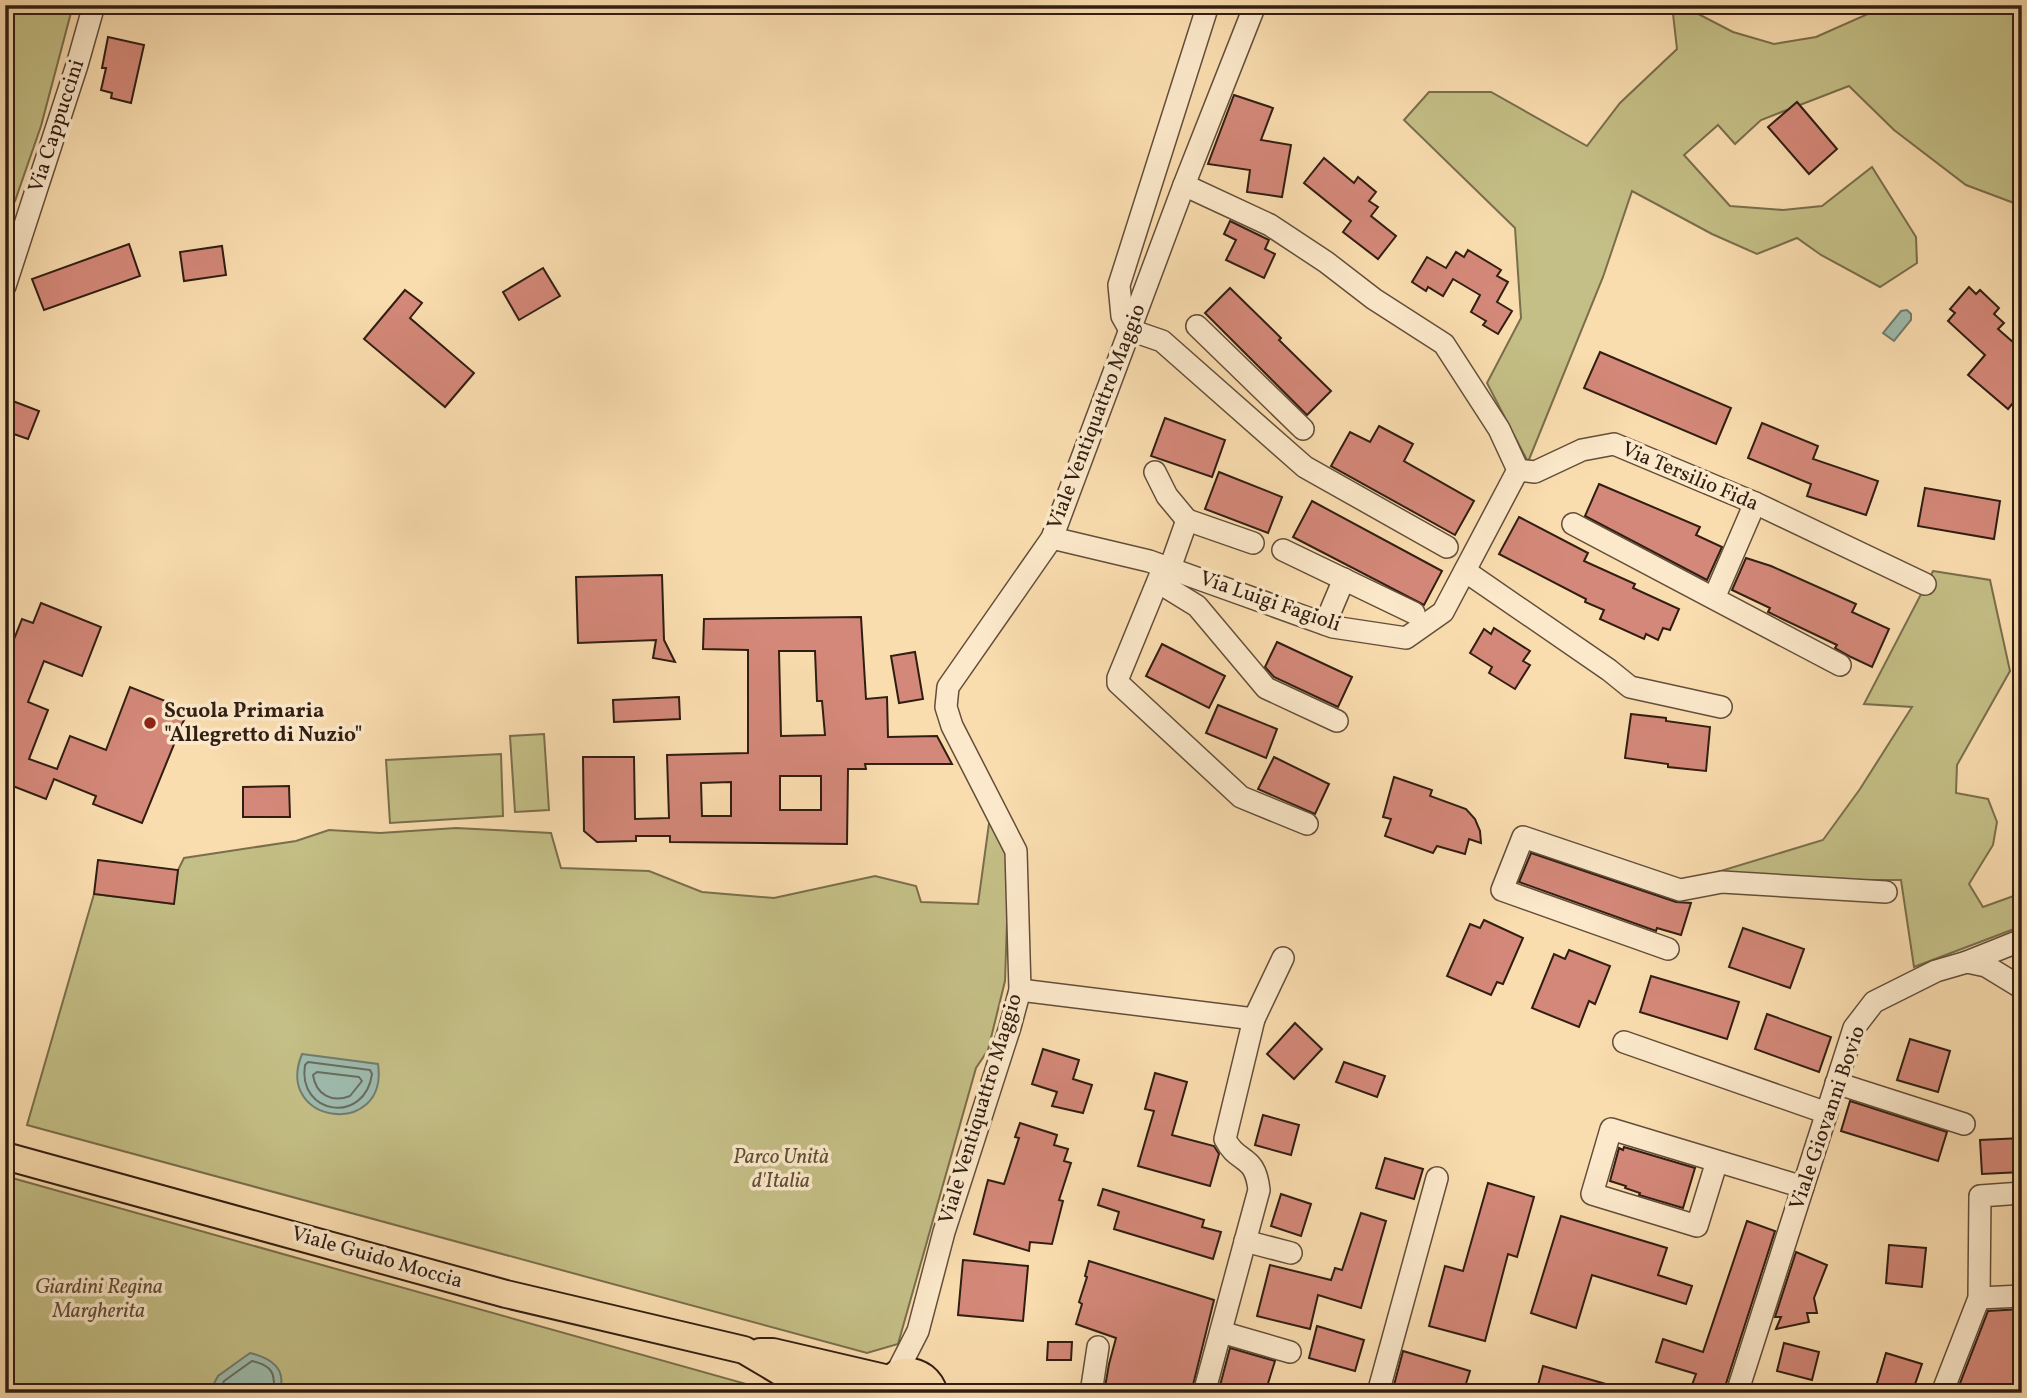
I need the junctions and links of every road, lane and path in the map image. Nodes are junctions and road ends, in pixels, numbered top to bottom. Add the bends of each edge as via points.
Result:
1 (94, 5) edge
2 (1208, 5) edge
3 (1255, 5) edge
4 (1184, 186) junction
5 (5, 286) edge
6 (1197, 326) dead end
7 (1130, 330) junction
8 (1272, 399) junction
9 (1252, 421) junction
10 (1303, 429) dead end
11 (1518, 470) junction
12 (1155, 472) dead end
13 (1755, 503) junction
14 (1188, 520) junction
15 (1573, 524) dead end
16 (1052, 538) junction
17 (1252, 543) dead end
18 (1447, 547) dead end
19 (1283, 550) dead end
20 (1465, 571) junction
21 (1164, 572) junction
22 (1344, 579) junction
23 (1925, 584) dead end
24 (1714, 598) junction
25 (1414, 613) dead end
26 (1325, 624) junction
27 (1840, 665) dead end
28 (1721, 707) dead end
29 (1337, 721) dead end
30 (1307, 824) dead end
31 (1886, 892) dead end
32 (2022, 940) edge
33 (1668, 950) dead end
34 (1283, 958) dead end
35 (1967, 962) junction
36 (2022, 988) edge
37 (1020, 990) junction
38 (1254, 1019) junction
39 (1623, 1042) dead end
40 (1836, 1083) junction
41 (1827, 1113) junction
42 (1964, 1124) dead end
43 (5, 1156) edge
44 (1717, 1161) junction
45 (1437, 1178) dead end
46 (1803, 1187) junction
47 (2022, 1194) edge
48 (1245, 1241) junction
49 (1291, 1253) dead end
50 (2022, 1296) edge
51 (1979, 1298) junction
52 (1220, 1332) junction
53 (1098, 1347) dead end
54 (1290, 1352) dead end
55 (751, 1353) junction
56 (904, 1383) edge
57 (854, 1393) edge
58 (1091, 1393) edge
59 (1204, 1393) edge
60 (1378, 1393) edge
61 (1737, 1393) edge
62 (1942, 1393) edge

1 - 5 street, Via Cappuccini
2 - 7 street via 1119,285 1122,316
3 - 4 street, Viale Ventiquattro Maggio
4 - 7 street, Viale Ventiquattro Maggio
4 - 11 street via 1270,225 1444,345 1499,429
6 - 8 street
7 - 9 street via 1162,341
7 - 16 street, Viale Ventiquattro Maggio
8 - 9 street
8 - 10 street
9 - 18 street via 1305,467
11 - 13 street, Via Tersilio Fida via 1535,472 1582,450 1615,444
11 - 20 street, Via Luigi Fagioli
12 - 14 street via 1167,496
13 - 23 street, Via Tersilio Fida
13 - 24 street
14 - 17 street
14 - 21 street
15 - 24 street
16 - 21 street, Via Luigi Fagioli
16 - 37 street, Viale Ventiquattro Maggio via 948,687 946,707 1016,851
19 - 22 street
20 - 26 street, Via Luigi Fagioli via 1443,612 1406,638
20 - 28 street via 1630,687
21 - 26 street, Via Luigi Fagioli
21 - 29 street via 1266,688
21 - 30 street via 1118,683 1241,797
22 - 25 street
22 - 26 street
24 - 27 street
31 - 33 street via 1722,882 1680,890 1523,837 1502,890
32 - 35 street, Viale Giovanni Bovio
34 - 38 street
35 - 36 street via 1986,966
35 - 40 street, Viale Giovanni Bovio via 1936,971 1874,1002 1854,1028
37 - 38 street
37 - 56 street, Viale Ventiquattro Maggio via 944,1231
38 - 48 street via 1225,1139 1257,1173 1259,1190
39 - 41 street
40 - 41 street, Viale Giovanni Bovio
40 - 42 street
41 - 46 street, Viale Giovanni Bovio
43 - 55 main road, Viale Guido Moccia via 506,1294
44 - 44 street via 1611,1129 1592,1194 1697,1226
44 - 46 street
45 - 60 street
46 - 61 street, Viale Giovanni Bovio
47 - 51 street via 1980,1196
48 - 49 street
48 - 52 street
50 - 51 street
51 - 62 street
52 - 54 street
52 - 59 street
53 - 58 street
55 - 56 main road, Viale Guido Moccia via 773,1352
55 - 57 main road, Viale Guido Moccia via 780,1372

